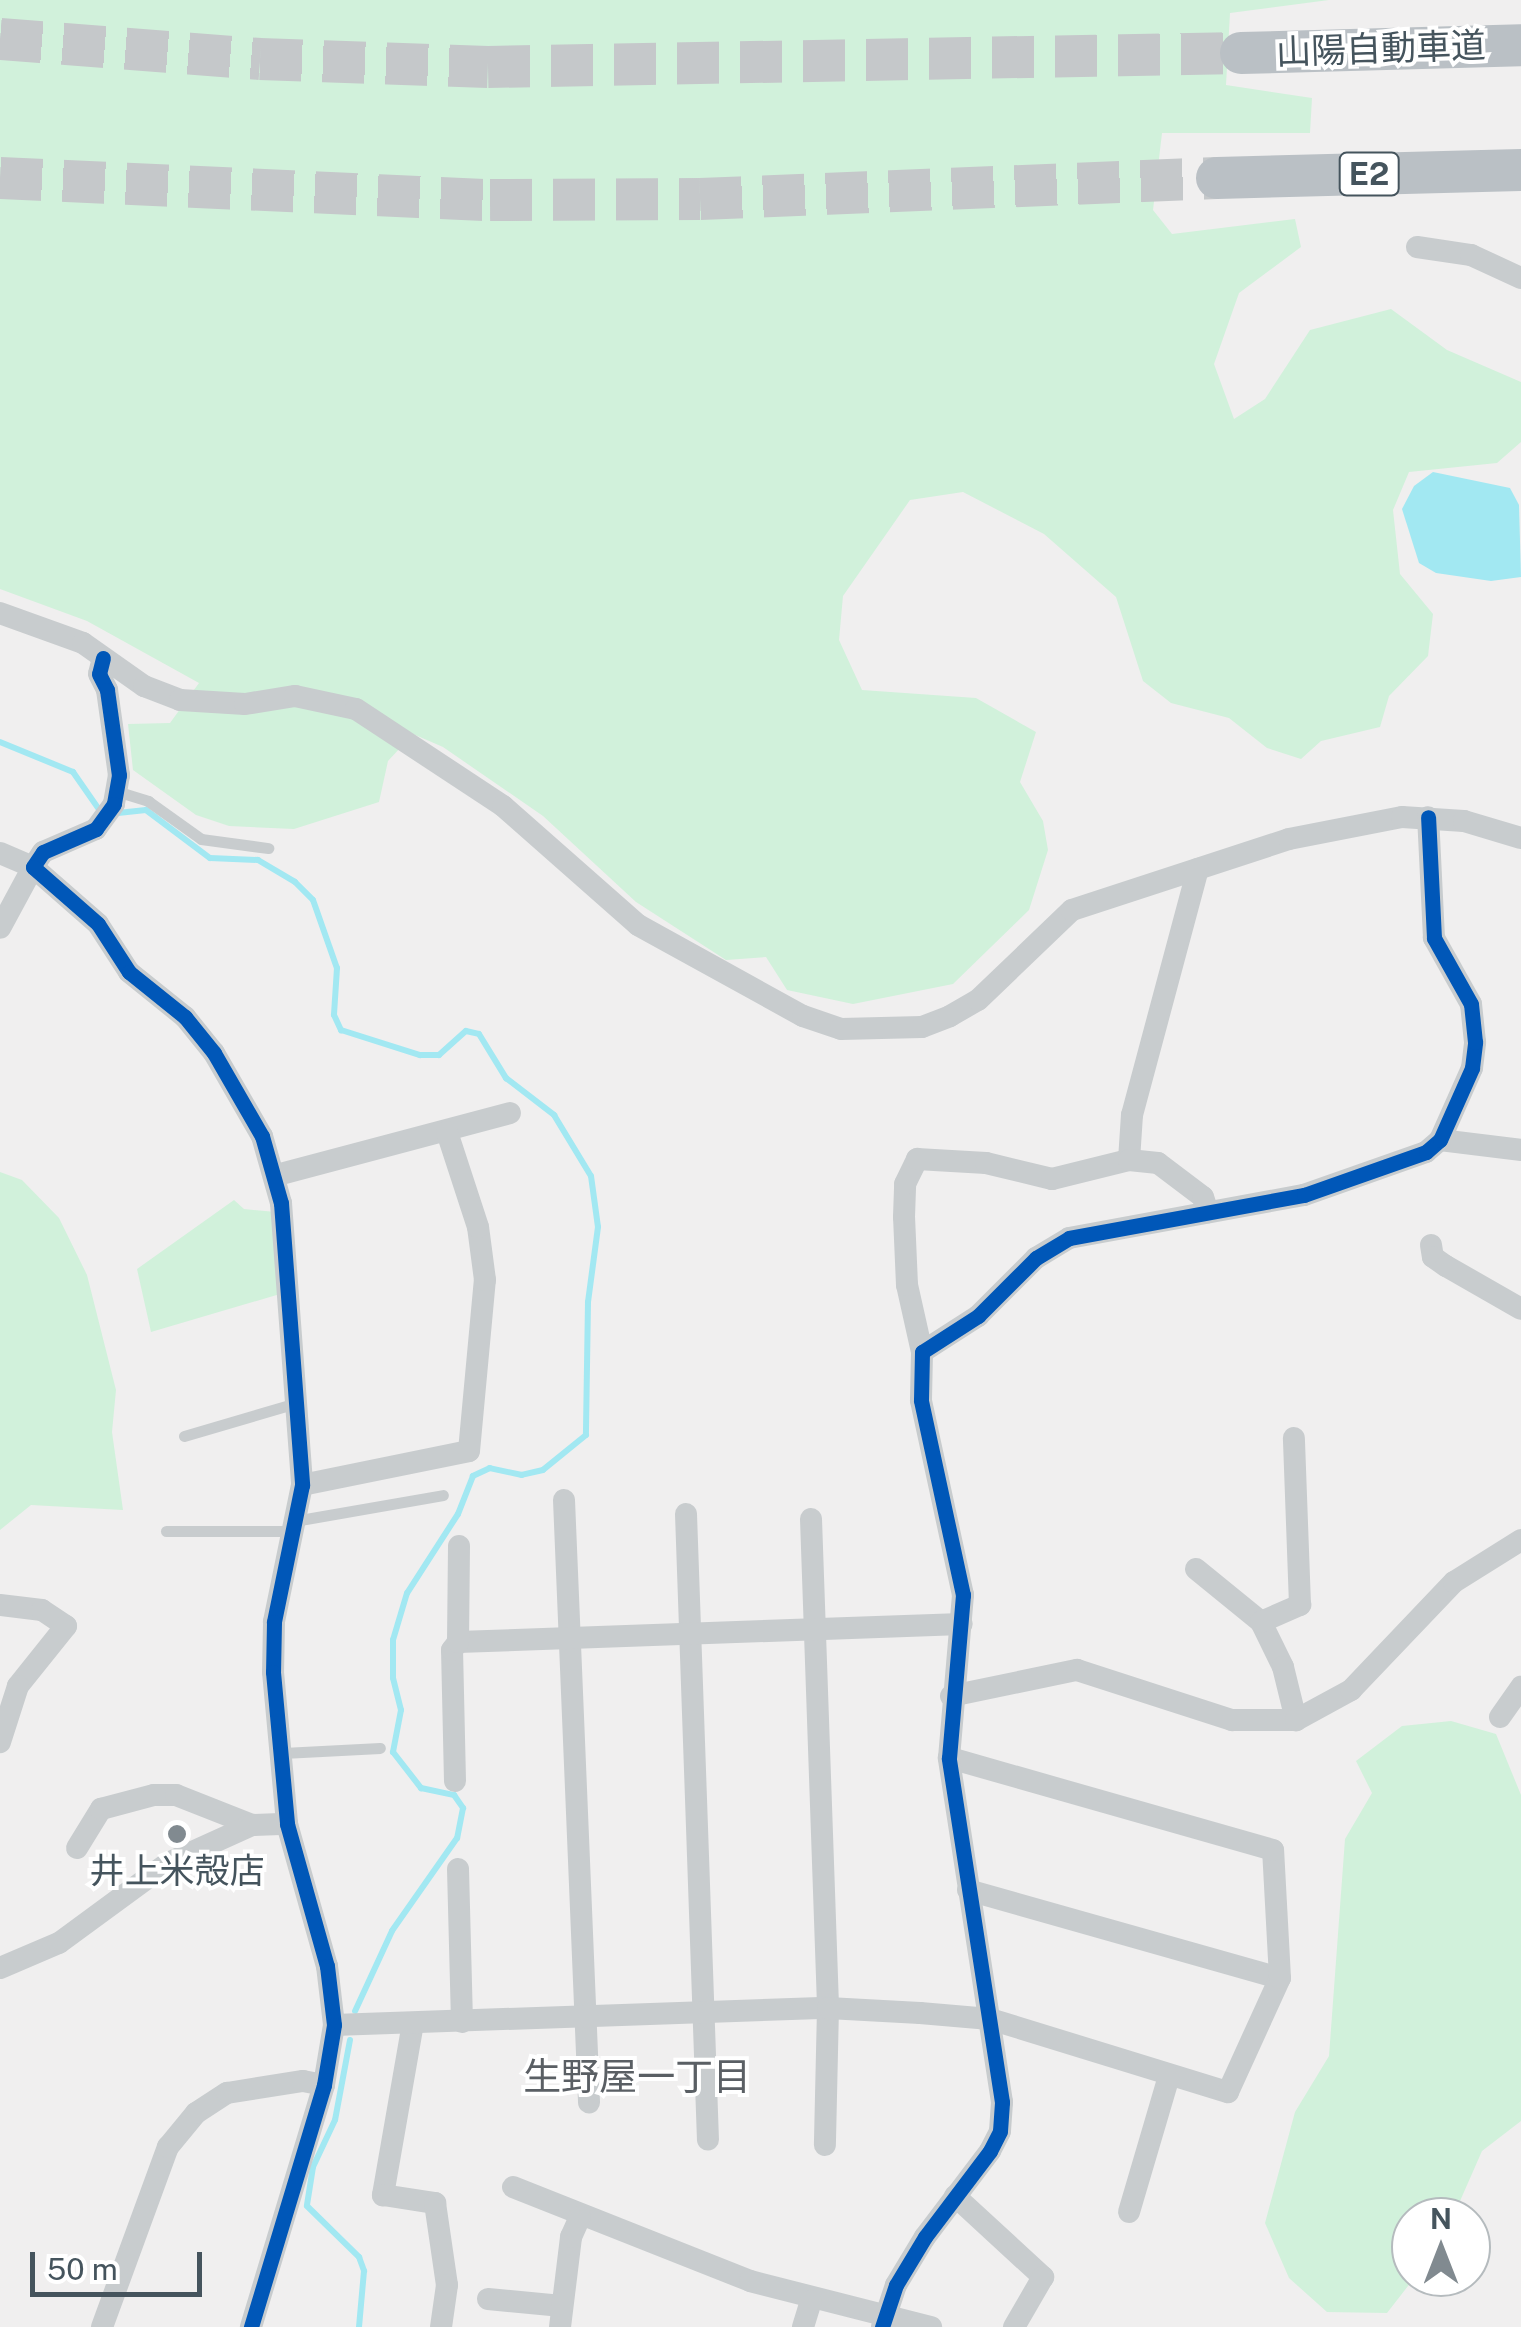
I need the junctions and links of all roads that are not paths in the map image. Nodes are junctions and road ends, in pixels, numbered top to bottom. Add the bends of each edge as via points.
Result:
1 (1521, 44) edge
2 (1240, 53) tunnel mouth
3 (1521, 170) edge
4 (1218, 178) tunnel mouth
5 (1417, 246) dead end
6 (1521, 278) edge
7 (0, 613) edge
8 (103, 658) junction
9 (116, 790) junction
10 (1428, 817) junction
11 (1521, 838) edge
12 (268, 848) dead end
13 (0, 852) edge
14 (33, 867) junction
15 (1198, 869) junction
16 (0, 928) edge
17 (510, 1113) dead end
18 (447, 1132) junction
19 (1440, 1140) junction
20 (1521, 1150) edge
21 (1130, 1160) junction
22 (277, 1175) junction
23 (1208, 1212) junction
24 (1431, 1245) dead end
25 (1521, 1309) edge
26 (922, 1352) junction
27 (296, 1402) junction
28 (184, 1436) dead end
29 (1294, 1438) dead end
30 (302, 1485) junction
31 (443, 1495) dead end
32 (564, 1500) dead end
33 (686, 1514) dead end
34 (812, 1519) dead end
35 (298, 1526) junction
36 (166, 1530) dead end
37 (1521, 1540) edge
38 (459, 1546) dead end
39 (1196, 1570) dead end
40 (0, 1605) edge
41 (1260, 1622) junction
42 (962, 1624) junction
43 (815, 1627) junction
44 (690, 1632) junction
45 (569, 1636) junction
46 (458, 1642) junction
47 (1521, 1688) edge
48 (951, 1696) junction
49 (1500, 1717) dead end
50 (1296, 1720) junction
51 (1, 1729) edge
52 (380, 1748) dead end
53 (283, 1753) junction
54 (948, 1758) junction
55 (455, 1782) dead end
56 (288, 1824) junction
57 (252, 1825) junction
58 (78, 1848) dead end
59 (458, 1869) dead end
60 (968, 1890) junction
61 (0, 1968) edge
62 (1280, 1978) junction
63 (828, 2008) junction
64 (702, 2013) junction
65 (584, 2016) junction
66 (990, 2019) junction
67 (462, 2022) junction
68 (412, 2023) junction
69 (334, 2025) junction
70 (1170, 2076) junction
71 (324, 2084) junction
72 (589, 2102) dead end
73 (708, 2140) dead end
74 (826, 2145) dead end
75 (514, 2188) dead end
76 (955, 2196) junction
77 (1130, 2212) dead end
78 (580, 2217) junction
79 (488, 2299) dead end
80 (811, 2302) junction
81 (561, 2316) edge
82 (884, 2323) edge
83 (102, 2327) edge
84 (252, 2327) edge
85 (441, 2327) edge
86 (804, 2327) edge
87 (931, 2327) edge
88 (1014, 2327) edge

1 - 2 highway, 山陽自動車道
3 - 4 highway, E2
5 - 6 street via 1471,255
7 - 8 street via 40,624
8 - 9 street via 99,674 107,690
8 - 15 street via 180,700 245,704 296,696 356,709 503,806 638,925 770,998 841,1028 922,1026 950,1016 978,1000 1072,910
9 - 12 lane via 148,800 200,839
9 - 14 street via 96,829 43,852
10 - 11 street
10 - 15 street via 1289,839
10 - 19 street via 1434,938 1471,1004 1475,1042 1472,1068
13 - 14 street
14 - 16 street
14 - 22 street via 98,924 130,972 207,1044 248,1109
15 - 21 street via 1132,1116
17 - 18 street
18 - 22 street
18 - 30 street via 478,1227 485,1280 469,1450
19 - 20 street
19 - 23 street via 1426,1152 1321,1190
21 - 23 street via 1158,1163 1178,1175 1203,1197
21 - 26 street via 1052,1180 986,1163 917,1159 905,1184 904,1217 907,1285
22 - 27 street
23 - 26 street via 1069,1238 1036,1258 978,1316
24 - 25 street via 1433,1257
26 - 42 street via 921,1400 963,1595
27 - 28 lane
27 - 30 street
29 - 41 street via 1300,1605
30 - 35 street
31 - 35 lane
32 - 45 street
33 - 44 street
34 - 43 street
35 - 36 lane
35 - 53 street via 274,1622
37 - 50 street via 1454,1582 1351,1690
38 - 46 street
39 - 41 street
40 - 51 street via 42,1610 66,1626 18,1686
41 - 50 street via 1283,1667
42 - 43 street
42 - 48 street
43 - 44 street
43 - 63 street
44 - 45 street
44 - 64 street
45 - 46 street
45 - 65 street
46 - 55 street via 452,1650
47 - 49 street
48 - 50 street via 1078,1670 1232,1720
48 - 54 street
52 - 53 lane
53 - 56 street
54 - 60 street
54 - 62 street via 1272,1850
56 - 57 street
56 - 69 street via 328,1966
57 - 58 street via 176,1795 154,1795 100,1809
57 - 61 street via 168,1863 59,1943
59 - 67 street
60 - 62 street via 983,1889
60 - 66 street
62 - 70 street via 1228,2092
63 - 64 street
63 - 66 street
63 - 74 street
64 - 65 street
64 - 73 street
65 - 67 street
65 - 72 street
66 - 70 street
66 - 76 street via 1000,2132
67 - 68 street
68 - 69 street
68 - 85 street via 383,2195 435,2204 448,2285
69 - 71 street
70 - 77 street
71 - 83 street via 228,2092 196,2113 168,2147
71 - 84 street
75 - 78 street
76 - 82 street via 896,2285
76 - 88 street via 1044,2277
78 - 80 street
78 - 81 street via 570,2238
79 - 81 street
80 - 82 street
80 - 86 street
82 - 87 street

